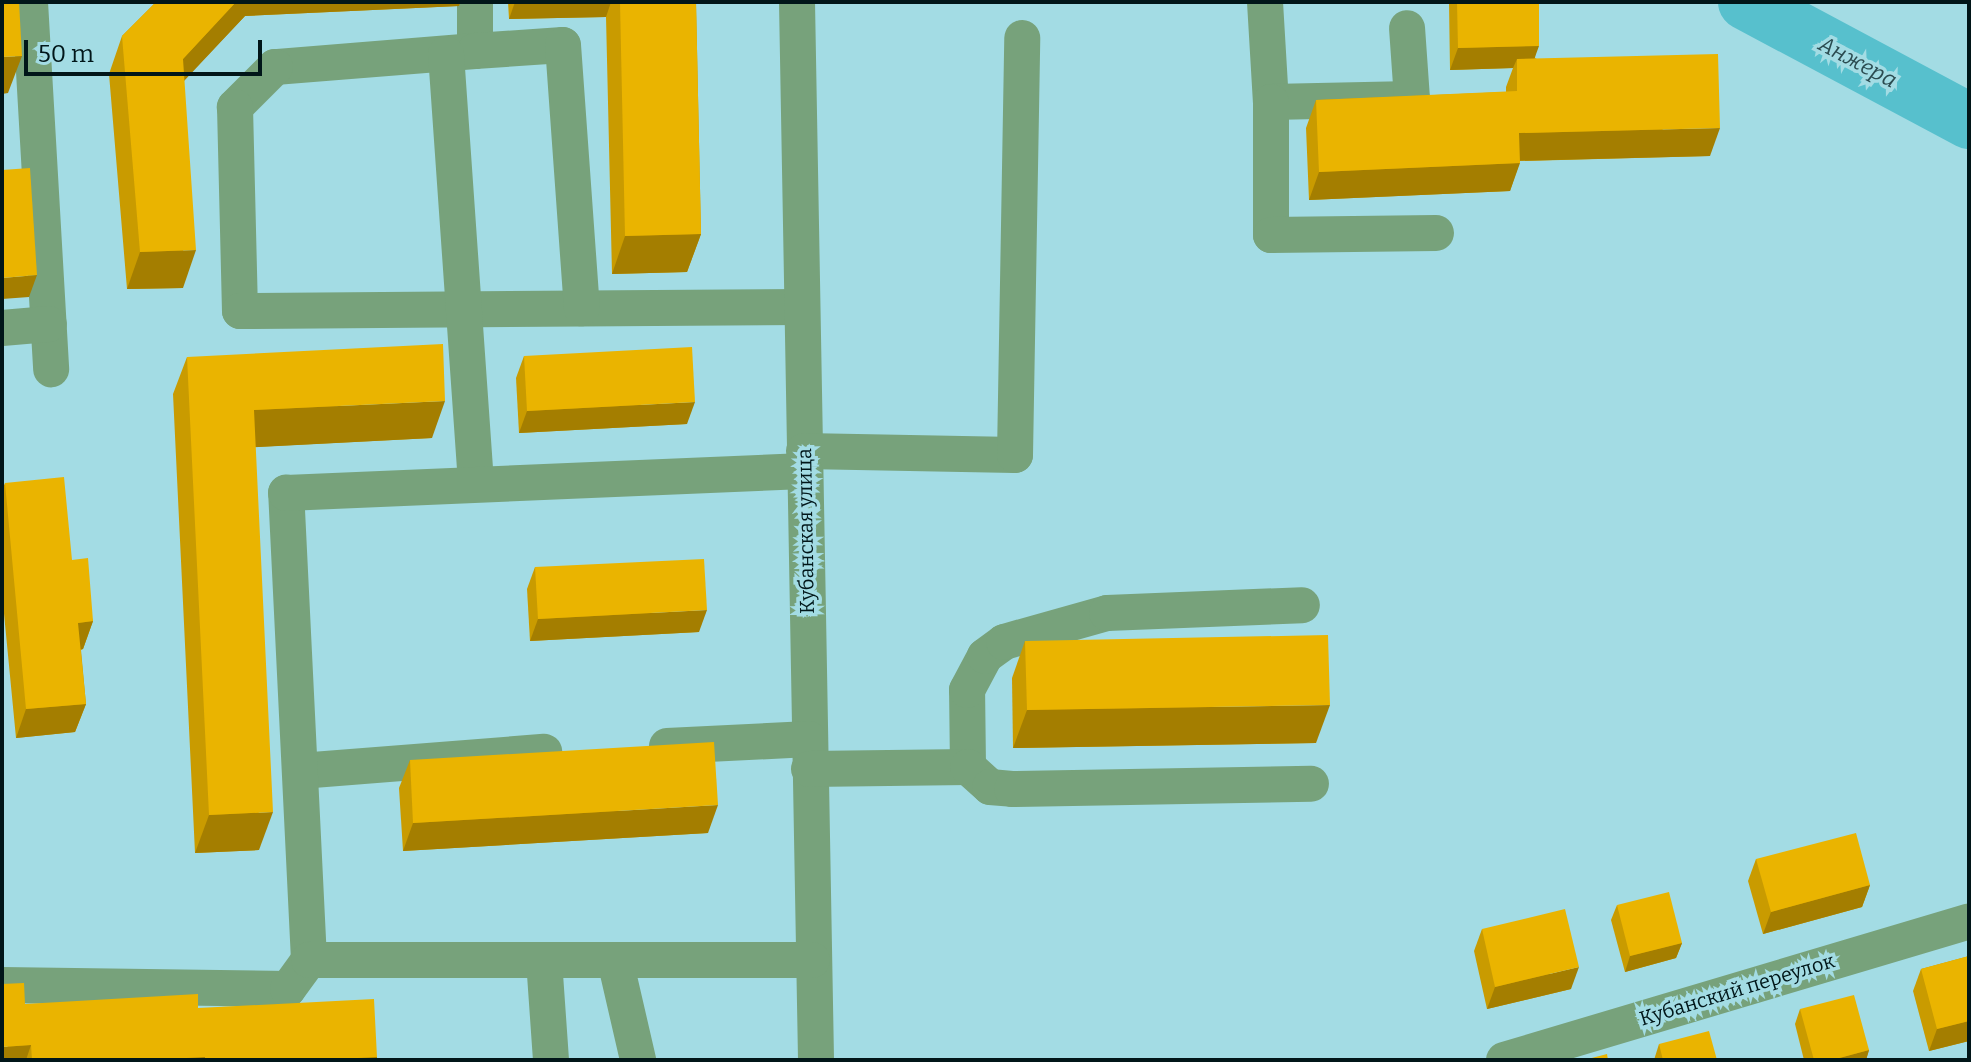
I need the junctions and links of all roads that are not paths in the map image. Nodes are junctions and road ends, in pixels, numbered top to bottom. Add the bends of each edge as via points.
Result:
1 (30, 2) edge
2 (475, 2) edge
3 (797, 2) edge
4 (1265, 2) edge
5 (1407, 28) dead end
6 (1022, 38) dead end
7 (460, 52) junction
8 (1271, 102) junction
9 (1436, 233) dead end
10 (802, 307) junction
11 (582, 308) junction
12 (467, 309) junction
13 (49, 324) junction
14 (2, 328) edge
15 (51, 369) dead end
16 (805, 461) junction
17 (476, 483) junction
18 (1302, 605) dead end
19 (634, 748) edge
20 (586, 750) edge
21 (809, 754) junction
22 (968, 767) junction
23 (300, 771) junction
24 (1311, 784) dead end
25 (1969, 921) edge
26 (309, 960) junction
27 (544, 960) junction
28 (615, 960) junction
29 (812, 960) junction
30 (2, 985) edge
31 (551, 1060) edge
32 (638, 1060) edge
33 (816, 1060) edge
34 (1504, 1060) edge

1 - 13 street
2 - 7 street
3 - 10 street, Кубанская улица
4 - 8 street
5 - 8 street via 1412,99
6 - 16 street via 1015,455
7 - 11 street via 563,45
7 - 12 street
7 - 12 street via 275,67 235,107 240,311
8 - 9 street via 1271,235
10 - 11 street
10 - 16 street, Кубанская улица
11 - 12 street
12 - 17 street
13 - 14 street
13 - 15 street
16 - 17 street
16 - 21 street, Кубанская улица
17 - 23 street via 286,493
18 - 22 street via 1107,613 1004,642 985,656 967,690
19 - 21 street
20 - 23 street
21 - 22 street
21 - 29 street, Кубанская улица
22 - 24 street via 990,787 1012,789
23 - 26 street
25 - 34 street, Кубанский переулок
26 - 27 street
26 - 30 street via 288,989
27 - 28 street
27 - 31 street
28 - 29 street
28 - 32 street
29 - 33 street, Кубанская улица

